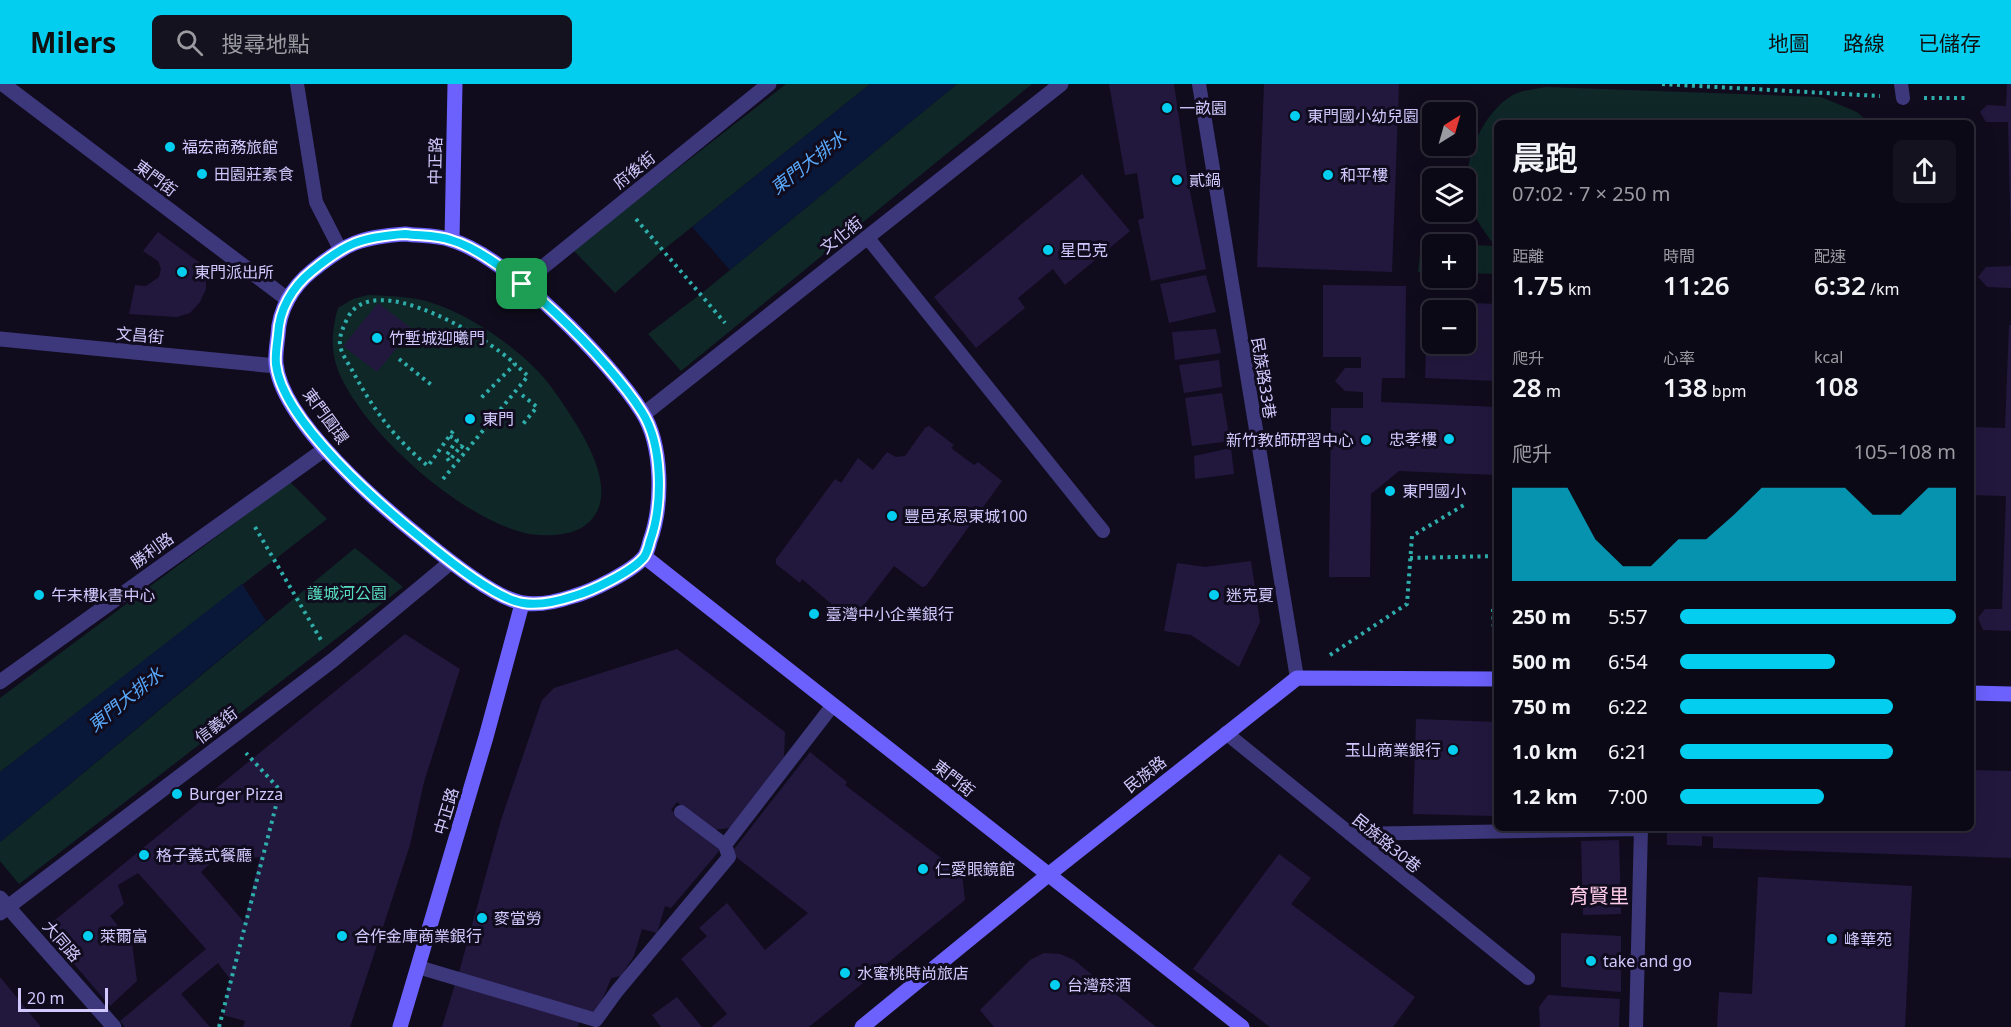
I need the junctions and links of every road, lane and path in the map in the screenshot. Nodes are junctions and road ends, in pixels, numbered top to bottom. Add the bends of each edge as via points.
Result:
1 (3, 84) edge
2 (297, 84) edge
3 (455, 84) edge
4 (768, 84) edge
5 (1061, 84) edge
6 (1199, 84) edge
7 (1662, 84) edge
8 (1902, 91) edge
9 (1968, 99) dead end
10 (633, 215) dead end
11 (867, 237) junction
12 (452, 240) junction
13 (340, 249) junction
14 (522, 284) junction
15 (287, 300) junction
16 (731, 330) dead end
17 (0, 339) edge
18 (399, 359) dead end
19 (515, 364) junction
20 (276, 366) junction
21 (434, 387) dead end
22 (522, 395) dead end
23 (481, 398) dead end
24 (644, 414) junction
25 (523, 424) dead end
26 (453, 431) dead end
27 (450, 436) junction
28 (325, 449) junction
29 (466, 450) junction
30 (443, 478) dead end
31 (1464, 505) dead end
32 (1103, 531) dead end
33 (265, 544) dead end
34 (645, 556) junction
35 (1494, 556) edge
36 (1410, 558) junction
37 (451, 562) junction
38 (522, 603) junction
39 (1493, 609) dead end
40 (1494, 626) edge
41 (326, 648) dead end
42 (1297, 678) junction
43 (1494, 679) edge
44 (0, 682) edge
45 (1974, 693) edge
46 (2011, 694) edge
47 (833, 705) junction
48 (1226, 733) junction
49 (231, 737) junction
50 (681, 812) dead end
51 (1496, 831) edge
52 (1641, 831) edge
53 (1350, 834) junction
54 (725, 845) junction
55 (1047, 875) junction
56 (2, 906) edge
57 (418, 967) junction
58 (1528, 978) dead end
59 (595, 1024) edge
60 (114, 1027) edge
61 (219, 1027) edge
62 (400, 1027) edge
63 (862, 1027) edge
64 (1242, 1027) edge
65 (1636, 1027) edge

1 - 15 street, 東門街
2 - 13 lane via 316,202
3 - 12 street, 中正路
4 - 14 street, 府後街
5 - 11 street, 文化街
6 - 42 lane, 民族路33巷
7 - 8 path
8 - 9 path
10 - 16 path
11 - 24 street, 文化街
11 - 32 lane
12 - 13 street, 東門圓環 via 405,234 372,236
12 - 14 street, 東門圓環 via 494,262
13 - 15 street, 東門圓環 via 302,279
14 - 24 street, 東門圓環 via 598,356
15 - 20 street, 東門圓環 via 278,326
17 - 20 street, 文昌街
18 - 21 path
19 - 23 path
19 - 27 path via 469,331 433,312 379,301 363,304 351,312 341,332 340,347 369,401 398,441 428,466
19 - 29 path via 528,376
20 - 28 street, 東門圓環 via 292,404
22 - 25 path via 537,407
24 - 34 street, 東門圓環 via 656,454 660,488 657,523
26 - 27 path
27 - 29 path via 457,440 446,456 449,461 461,446
28 - 37 street, 東門圓環 via 381,506
28 - 44 street, 勝利路
29 - 30 path
31 - 36 path via 1412,536
33 - 41 path
34 - 38 street, 東門圓環 via 608,583 579,595 552,602
34 - 47 street, 東門街
35 - 36 path
36 - 42 path via 1407,604
37 - 38 street, 東門圓環 via 483,584
37 - 49 street, 信義街 via 333,660
38 - 57 street, 中正路
39 - 40 path
42 - 43 street
42 - 48 street, 民族路
45 - 46 street
47 - 54 lane
47 - 55 street, 東門街
48 - 53 lane, 民族路30巷
48 - 55 street, 民族路
49 - 56 street, 信義街
49 - 61 path via 280,790
50 - 54 lane
51 - 53 lane
52 - 65 lane
53 - 58 lane, 民族路30巷
54 - 59 lane via 729,857 617,991
55 - 63 street, 民族路
55 - 64 street, 東門街
56 - 60 street, 大同路
57 - 59 lane
57 - 62 street, 中正路

